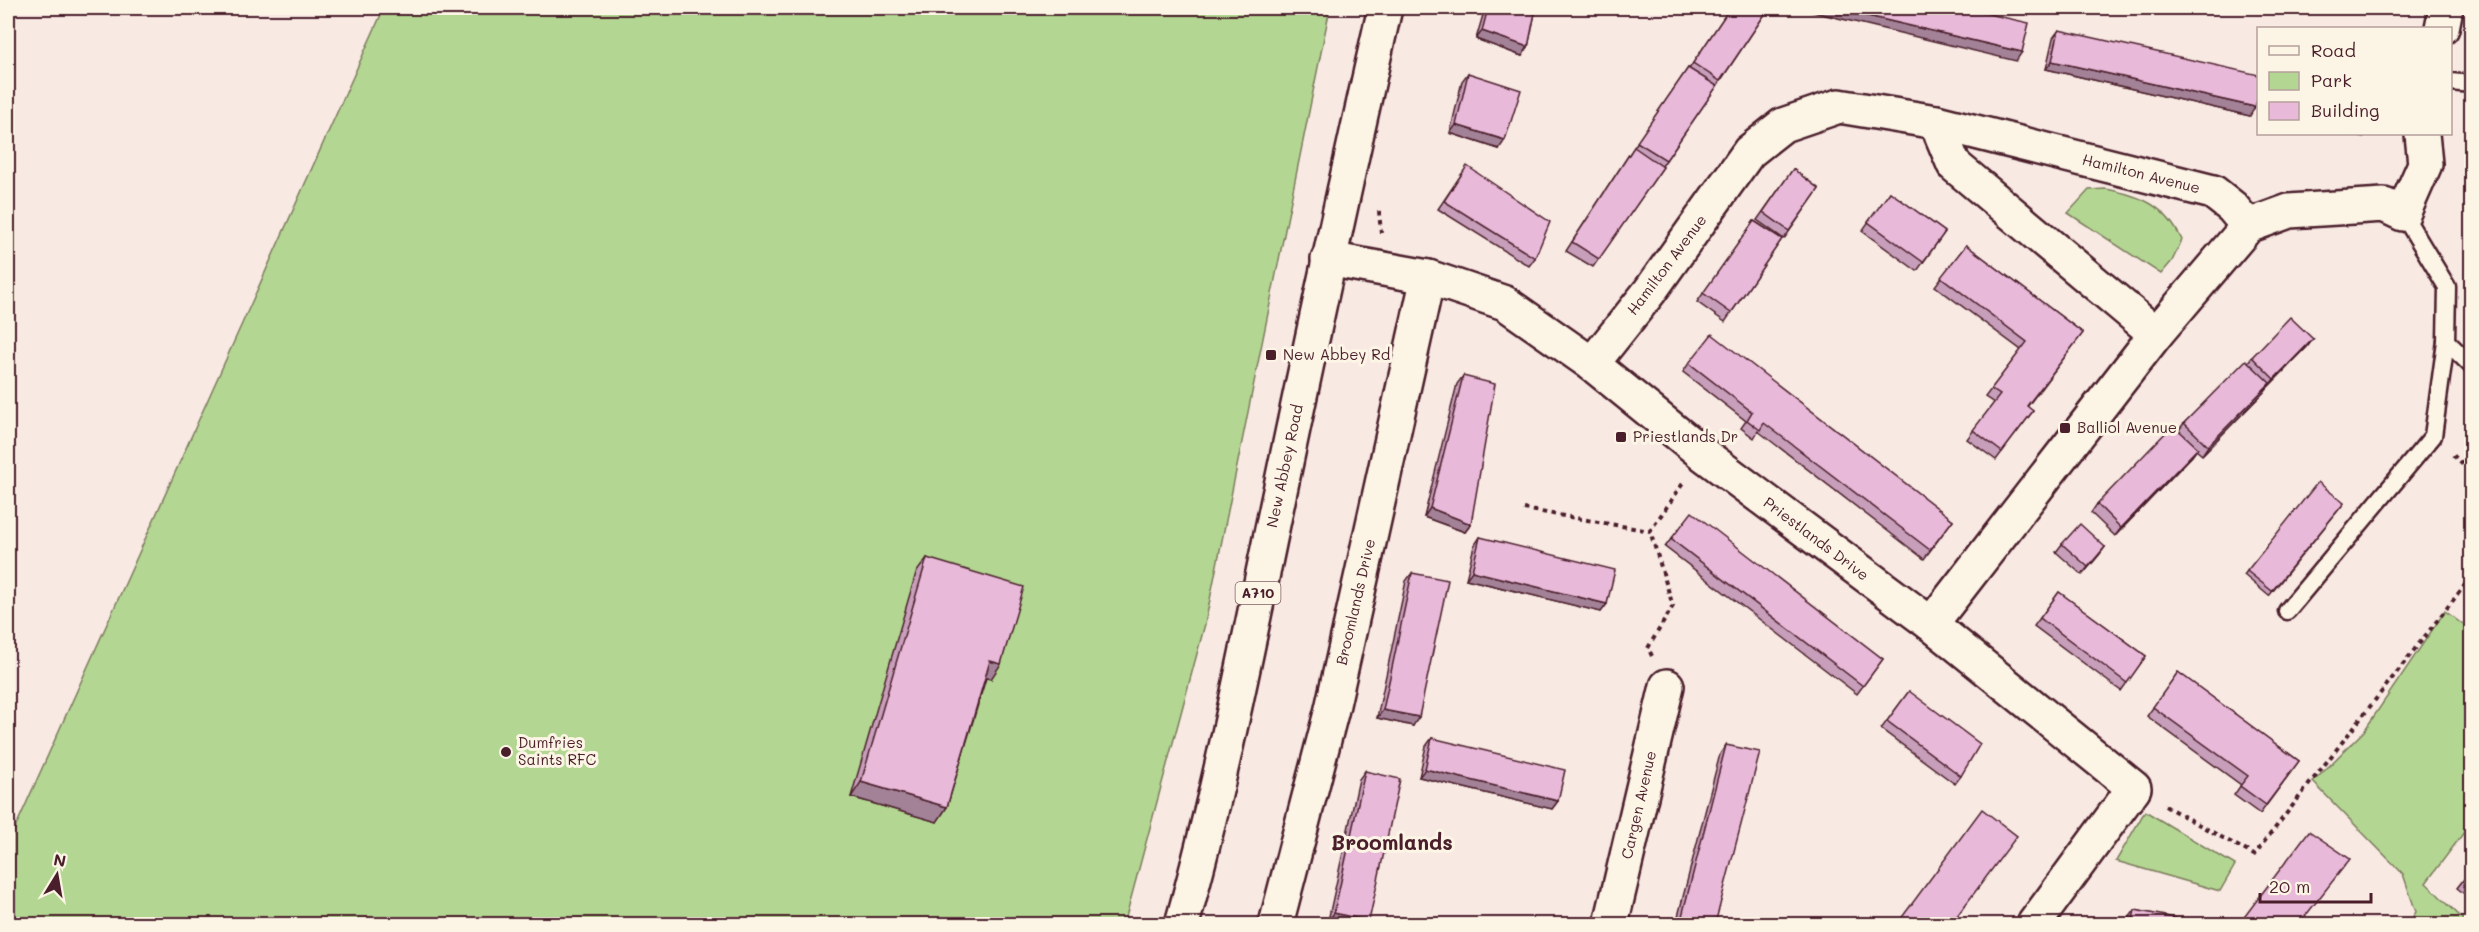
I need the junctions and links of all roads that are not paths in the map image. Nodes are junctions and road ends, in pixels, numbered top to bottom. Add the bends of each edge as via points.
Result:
1 (1385, 8) edge
2 (2446, 8) edge
3 (2442, 27) edge
4 (2452, 82) edge
5 (2472, 84) edge
6 (1936, 122) junction
7 (2422, 135) edge
8 (2403, 214) junction
9 (2248, 226) junction
10 (1328, 259) junction
11 (1428, 277) junction
12 (2156, 334) junction
13 (2446, 341) junction
14 (1592, 364) junction
15 (2472, 366) edge
16 (2287, 610) dead end
17 (1931, 624) junction
18 (1667, 686) road end
19 (1182, 924) edge
20 (1276, 924) edge
21 (1611, 924) edge
22 (2034, 924) edge

1 - 10 street, New Abbey Road / A710
2 - 3 street
4 - 5 lane
6 - 9 street, Hamilton Avenue via 2213,192
6 - 12 street via 1954,165
6 - 14 street, Hamilton Avenue via 1839,106 1783,125 1749,152 1650,291
7 - 8 street via 2425,164
8 - 9 street via 2384,205 2289,210
8 - 13 lane via 2447,287
9 - 12 street
10 - 11 street, Priestlands Drive
10 - 19 street, New Abbey Road / A710 via 1243,667
11 - 14 street, Priestlands Drive via 1505,303
11 - 20 street, Broomlands Drive via 1332,710
12 - 17 street
13 - 15 lane
13 - 16 lane via 2433,435
14 - 17 street, Priestlands Drive via 1702,454
17 - 22 street, Priestlands Drive via 2134,788
18 - 21 street, Cargen Avenue

